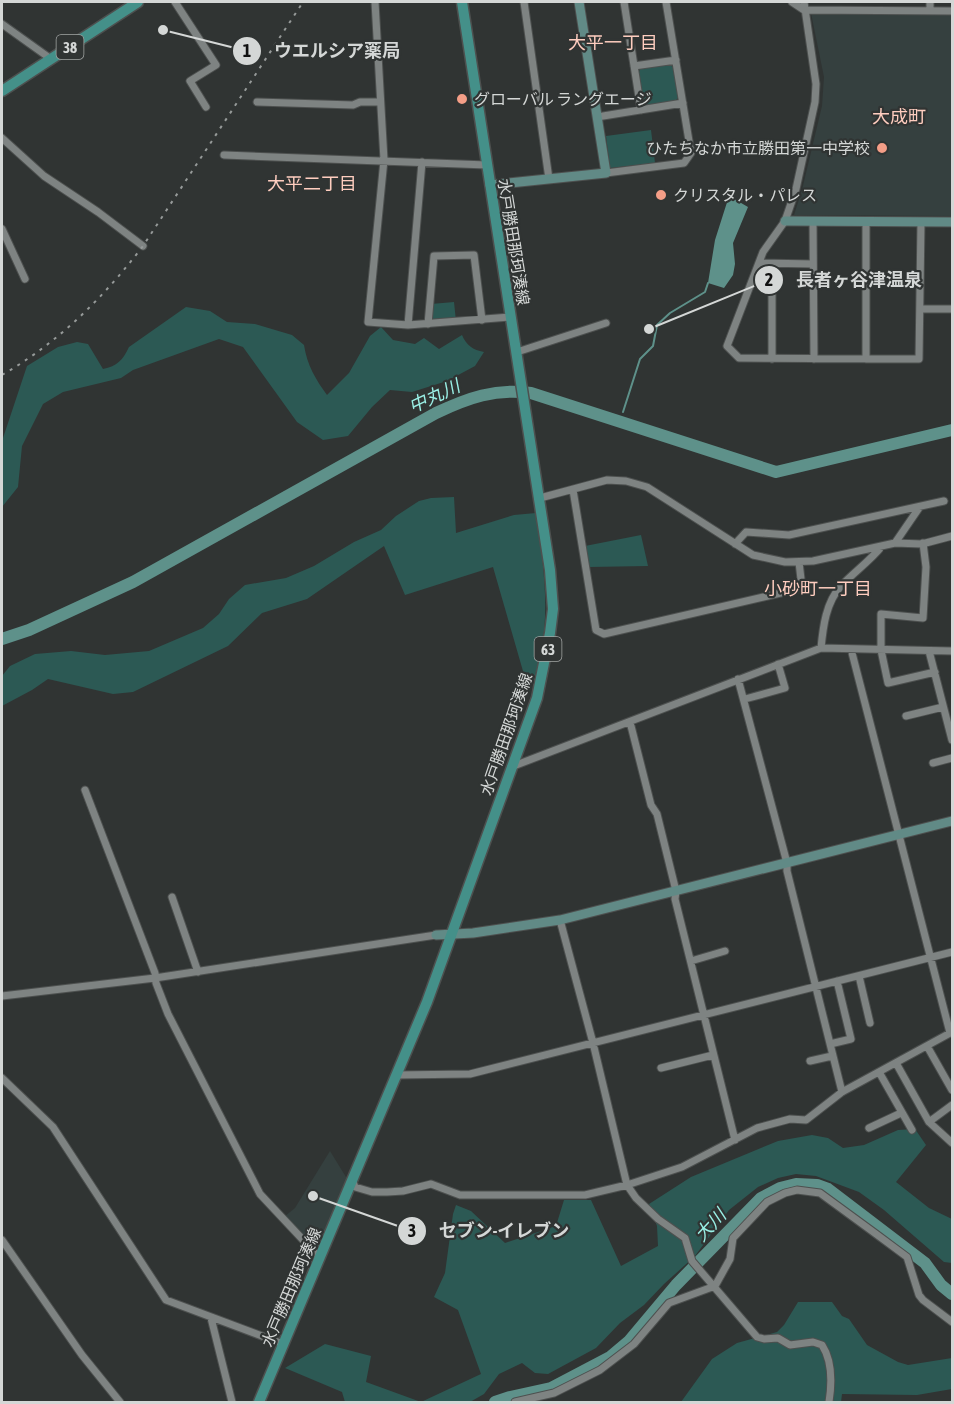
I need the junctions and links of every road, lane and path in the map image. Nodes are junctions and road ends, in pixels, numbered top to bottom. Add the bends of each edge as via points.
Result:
1 (138, 2) edge
2 (175, 2) edge
3 (375, 2) edge
4 (462, 2) edge
5 (524, 2) edge
6 (579, 2) edge
7 (624, 2) edge
8 (666, 2) edge
9 (792, 2) edge
10 (804, 2) edge
11 (842, 2) edge
12 (882, 2) edge
13 (930, 2) edge
14 (804, 10) junction
15 (842, 10) junction
16 (882, 10) junction
17 (930, 10) junction
18 (952, 10) edge
19 (2, 24) edge
20 (51, 59) junction
21 (676, 60) junction
22 (634, 66) junction
23 (2, 91) edge
24 (257, 102) dead end
25 (380, 102) junction
26 (683, 103) junction
27 (206, 107) dead end
28 (641, 110) junction
29 (597, 117) junction
30 (2, 138) edge
31 (224, 156) dead end
32 (384, 160) junction
33 (422, 162) junction
34 (487, 165) junction
35 (606, 173) junction
36 (549, 179) junction
37 (490, 185) junction
38 (785, 221) junction
39 (813, 221) junction
40 (866, 222) junction
41 (921, 222) junction
42 (952, 222) edge
43 (2, 229) edge
44 (143, 246) dead end
45 (759, 263) junction
46 (772, 264) junction
47 (813, 264) junction
48 (25, 279) dead end
49 (920, 309) junction
50 (952, 309) edge
51 (510, 317) junction
52 (482, 320) junction
53 (606, 322) dead end
54 (428, 324) junction
55 (408, 325) junction
56 (517, 352) junction
57 (772, 359) junction
58 (814, 359) junction
59 (866, 359) junction
60 (573, 490) junction
61 (540, 498) junction
62 (944, 501) dead end
63 (919, 507) junction
64 (952, 536) edge
65 (895, 543) junction
66 (923, 543) junction
67 (735, 544) junction
68 (882, 546) junction
69 (799, 562) junction
70 (821, 648) junction
71 (851, 649) junction
72 (881, 650) junction
73 (929, 651) junction
74 (952, 651) edge
75 (778, 664) junction
76 (935, 672) junction
77 (738, 679) junction
78 (745, 699) junction
79 (943, 707) junction
80 (906, 716) dead end
81 (630, 722) junction
82 (952, 740) edge
83 (952, 758) edge
84 (933, 762) dead end
85 (511, 766) junction
86 (85, 790) dead end
87 (952, 821) edge
88 (898, 834) junction
89 (787, 863) junction
90 (676, 891) junction
91 (172, 897) dead end
92 (560, 920) junction
93 (452, 934) junction
94 (436, 935) joint
95 (725, 951) dead end
96 (952, 952) edge
97 (931, 957) junction
98 (691, 961) junction
99 (198, 972) junction
100 (859, 975) junction
101 (155, 978) junction
102 (837, 981) junction
103 (816, 986) junction
104 (2, 996) edge
105 (705, 1015) junction
106 (870, 1023) dead end
107 (951, 1033) edge
108 (593, 1043) junction
109 (830, 1044) junction
110 (927, 1046) junction
111 (713, 1055) junction
112 (832, 1056) junction
113 (810, 1061) dead end
114 (896, 1063) junction
115 (661, 1068) dead end
116 (879, 1072) junction
117 (396, 1075) junction
118 (2, 1080) edge
119 (952, 1090) edge
120 (842, 1092) junction
121 (952, 1105) edge
122 (901, 1113) junction
123 (929, 1122) junction
124 (869, 1128) dead end
125 (912, 1130) dead end
126 (735, 1140) junction
127 (952, 1143) edge
128 (353, 1182) junction
129 (627, 1185) junction
130 (2, 1240) edge
131 (320, 1258) junction
132 (715, 1286) junction
133 (211, 1318) junction
134 (952, 1322) edge
135 (283, 1344) junction
136 (120, 1402) edge
137 (232, 1402) edge
138 (259, 1402) edge
139 (515, 1402) edge
140 (829, 1402) edge

1 - 20 main road, 38
2 - 27 street via 216,65 190,81
3 - 25 street
4 - 34 main road, 水戸勝田那珂湊線 / 63
5 - 36 street
6 - 29 street
7 - 22 street
8 - 21 street
9 - 14 street
10 - 14 street
11 - 15 street
12 - 16 street
13 - 17 street
14 - 15 street
14 - 38 street via 814,58 815,102
15 - 16 street
16 - 17 street
17 - 18 street
19 - 20 street
20 - 23 main road, 38
21 - 22 street
21 - 26 street
22 - 28 street
24 - 25 street
25 - 32 street
26 - 28 street
26 - 35 street via 692,153 684,164
28 - 29 street
29 - 35 street
30 - 44 street via 44,176
31 - 32 street
32 - 33 street
32 - 55 street via 368,321
33 - 34 street
33 - 55 street
34 - 37 main road, 水戸勝田那珂湊線 / 63
35 - 36 street
36 - 37 street
37 - 51 main road, 水戸勝田那珂湊線 / 63
38 - 39 street
38 - 45 street
39 - 40 street
39 - 47 street
40 - 41 street
40 - 59 street
41 - 42 street
41 - 49 street
43 - 48 street
45 - 46 street
45 - 57 street via 727,346 739,358
46 - 47 street
46 - 57 street
47 - 58 street
49 - 50 street
49 - 59 street via 919,359
51 - 52 street
51 - 56 main road, 水戸勝田那珂湊線 / 63
52 - 54 street
52 - 54 street via 474,255 434,256
53 - 56 street
54 - 55 street
56 - 61 main road, 水戸勝田那珂湊線 / 63
57 - 58 street
58 - 59 street
60 - 61 street
60 - 67 street via 607,480 626,481 646,488
60 - 69 street via 596,630 604,634 802,588
61 - 85 main road, 水戸勝田那珂湊線 / 63 via 552,588 550,633 537,698
62 - 63 street
63 - 65 street
63 - 67 street via 789,536 746,532
64 - 66 street
65 - 66 street
65 - 68 street
66 - 72 street via 923,618 881,614
67 - 69 street via 767,559
68 - 69 street
68 - 70 street via 839,588 823,624
70 - 71 street
70 - 75 street
71 - 72 street
71 - 88 street
72 - 73 street
72 - 76 street via 888,683
73 - 74 street
73 - 76 street
75 - 77 street
75 - 78 street via 785,688
76 - 79 street
77 - 78 street
77 - 81 street
78 - 89 street
79 - 80 street
79 - 82 street
81 - 85 street
81 - 90 street
83 - 84 street
85 - 93 main road, 水戸勝田那珂湊線 / 63
86 - 101 street
87 - 88 street
88 - 89 street
88 - 97 street
89 - 90 street
89 - 103 street
90 - 92 street
90 - 98 street
91 - 99 street
92 - 93 street
92 - 108 street
93 - 94 street
93 - 117 main road, 水戸勝田那珂湊線 / 63
94 - 99 street
95 - 98 street
96 - 97 street
97 - 100 street
97 - 107 street
98 - 105 street
99 - 101 street
100 - 102 street
100 - 106 street
101 - 104 street
101 - 131 street via 173,1023 260,1194
102 - 103 street
102 - 109 street via 851,1039
103 - 105 street
103 - 109 street
105 - 108 street
105 - 111 street
107 - 110 street
108 - 117 street via 470,1074
108 - 129 street
109 - 112 street
110 - 114 street
110 - 119 street
111 - 115 street
111 - 126 street
112 - 113 street
112 - 120 street
114 - 116 street
114 - 123 street
116 - 120 street
116 - 122 street
117 - 128 main road, 水戸勝田那珂湊線 / 63
118 - 133 street via 53,1127 166,1300
120 - 126 street via 806,1120 790,1119 757,1128
121 - 123 street
122 - 124 street
122 - 125 street
123 - 127 street
126 - 129 street via 682,1167
128 - 129 street via 355,1187 372,1192 403,1191 431,1184 460,1195 574,1197
128 - 131 main road, 水戸勝田那珂湊線 / 63
129 - 132 street via 658,1219 685,1238 693,1262
130 - 136 street via 82,1355
131 - 135 main road, 水戸勝田那珂湊線 / 63
132 - 134 street via 728,1264 733,1238 752,1216 785,1193 810,1191 830,1199 907,1257 919,1295
132 - 139 street via 669,1304 634,1344 600,1370 554,1393
132 - 140 street via 760,1339 778,1338 790,1346 813,1342 822,1345 832,1380
133 - 135 street
133 - 137 street
135 - 138 main road, 水戸勝田那珂湊線 / 63

